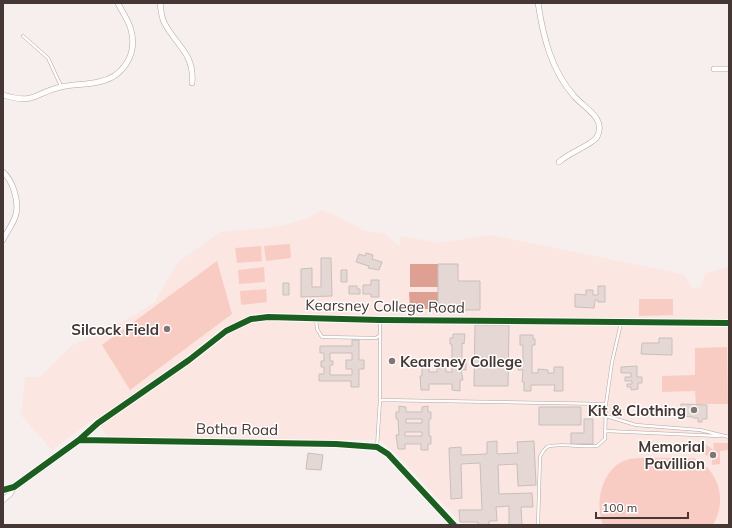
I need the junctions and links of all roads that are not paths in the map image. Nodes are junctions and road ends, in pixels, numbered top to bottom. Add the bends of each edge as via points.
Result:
1 (118, 3) edge
2 (160, 3) edge
3 (538, 3) edge
4 (23, 36) dead end
5 (714, 69) dead end
6 (729, 69) edge
7 (192, 83) dead end
8 (61, 87) junction
9 (3, 95) edge
10 (559, 162) dead end
11 (3, 172) edge
12 (3, 240) edge
13 (316, 318) junction
14 (380, 320) junction
15 (621, 323) junction
16 (729, 323) edge
17 (380, 333) junction
18 (380, 400) junction
19 (606, 404) junction
20 (606, 416) junction
21 (606, 431) junction
22 (728, 437) edge
23 (79, 440) junction
24 (377, 447) junction
25 (14, 487) junction
26 (3, 490) edge
27 (3, 501) edge
28 (454, 525) edge
29 (538, 525) edge

1 - 8 street via 130,24 132,35 128,62 108,79
2 - 7 street via 164,21 188,56 192,69
3 - 10 street via 546,42 555,67 574,95 597,118 600,126 595,140
4 - 8 lane via 48,58
5 - 6 street
8 - 9 street via 27,99
11 - 12 street via 12,186 16,210
13 - 14 street, Kearsney College Road
13 - 17 lane via 316,329 322,337 376,338
13 - 23 street, Kearsney College Road via 268,317 238,323 98,423
14 - 15 street, Kearsney College Road
14 - 17 lane
15 - 16 street, Kearsney College Road
15 - 19 lane
17 - 18 lane
18 - 19 lane
18 - 24 lane
19 - 20 lane
20 - 21 lane
20 - 22 lane via 636,425 700,430
21 - 22 lane
21 - 29 lane via 605,439 597,446 557,446 543,450 540,458
23 - 24 street, Botha Road via 313,443
23 - 25 street
24 - 28 street via 388,454
25 - 26 street
25 - 27 street

